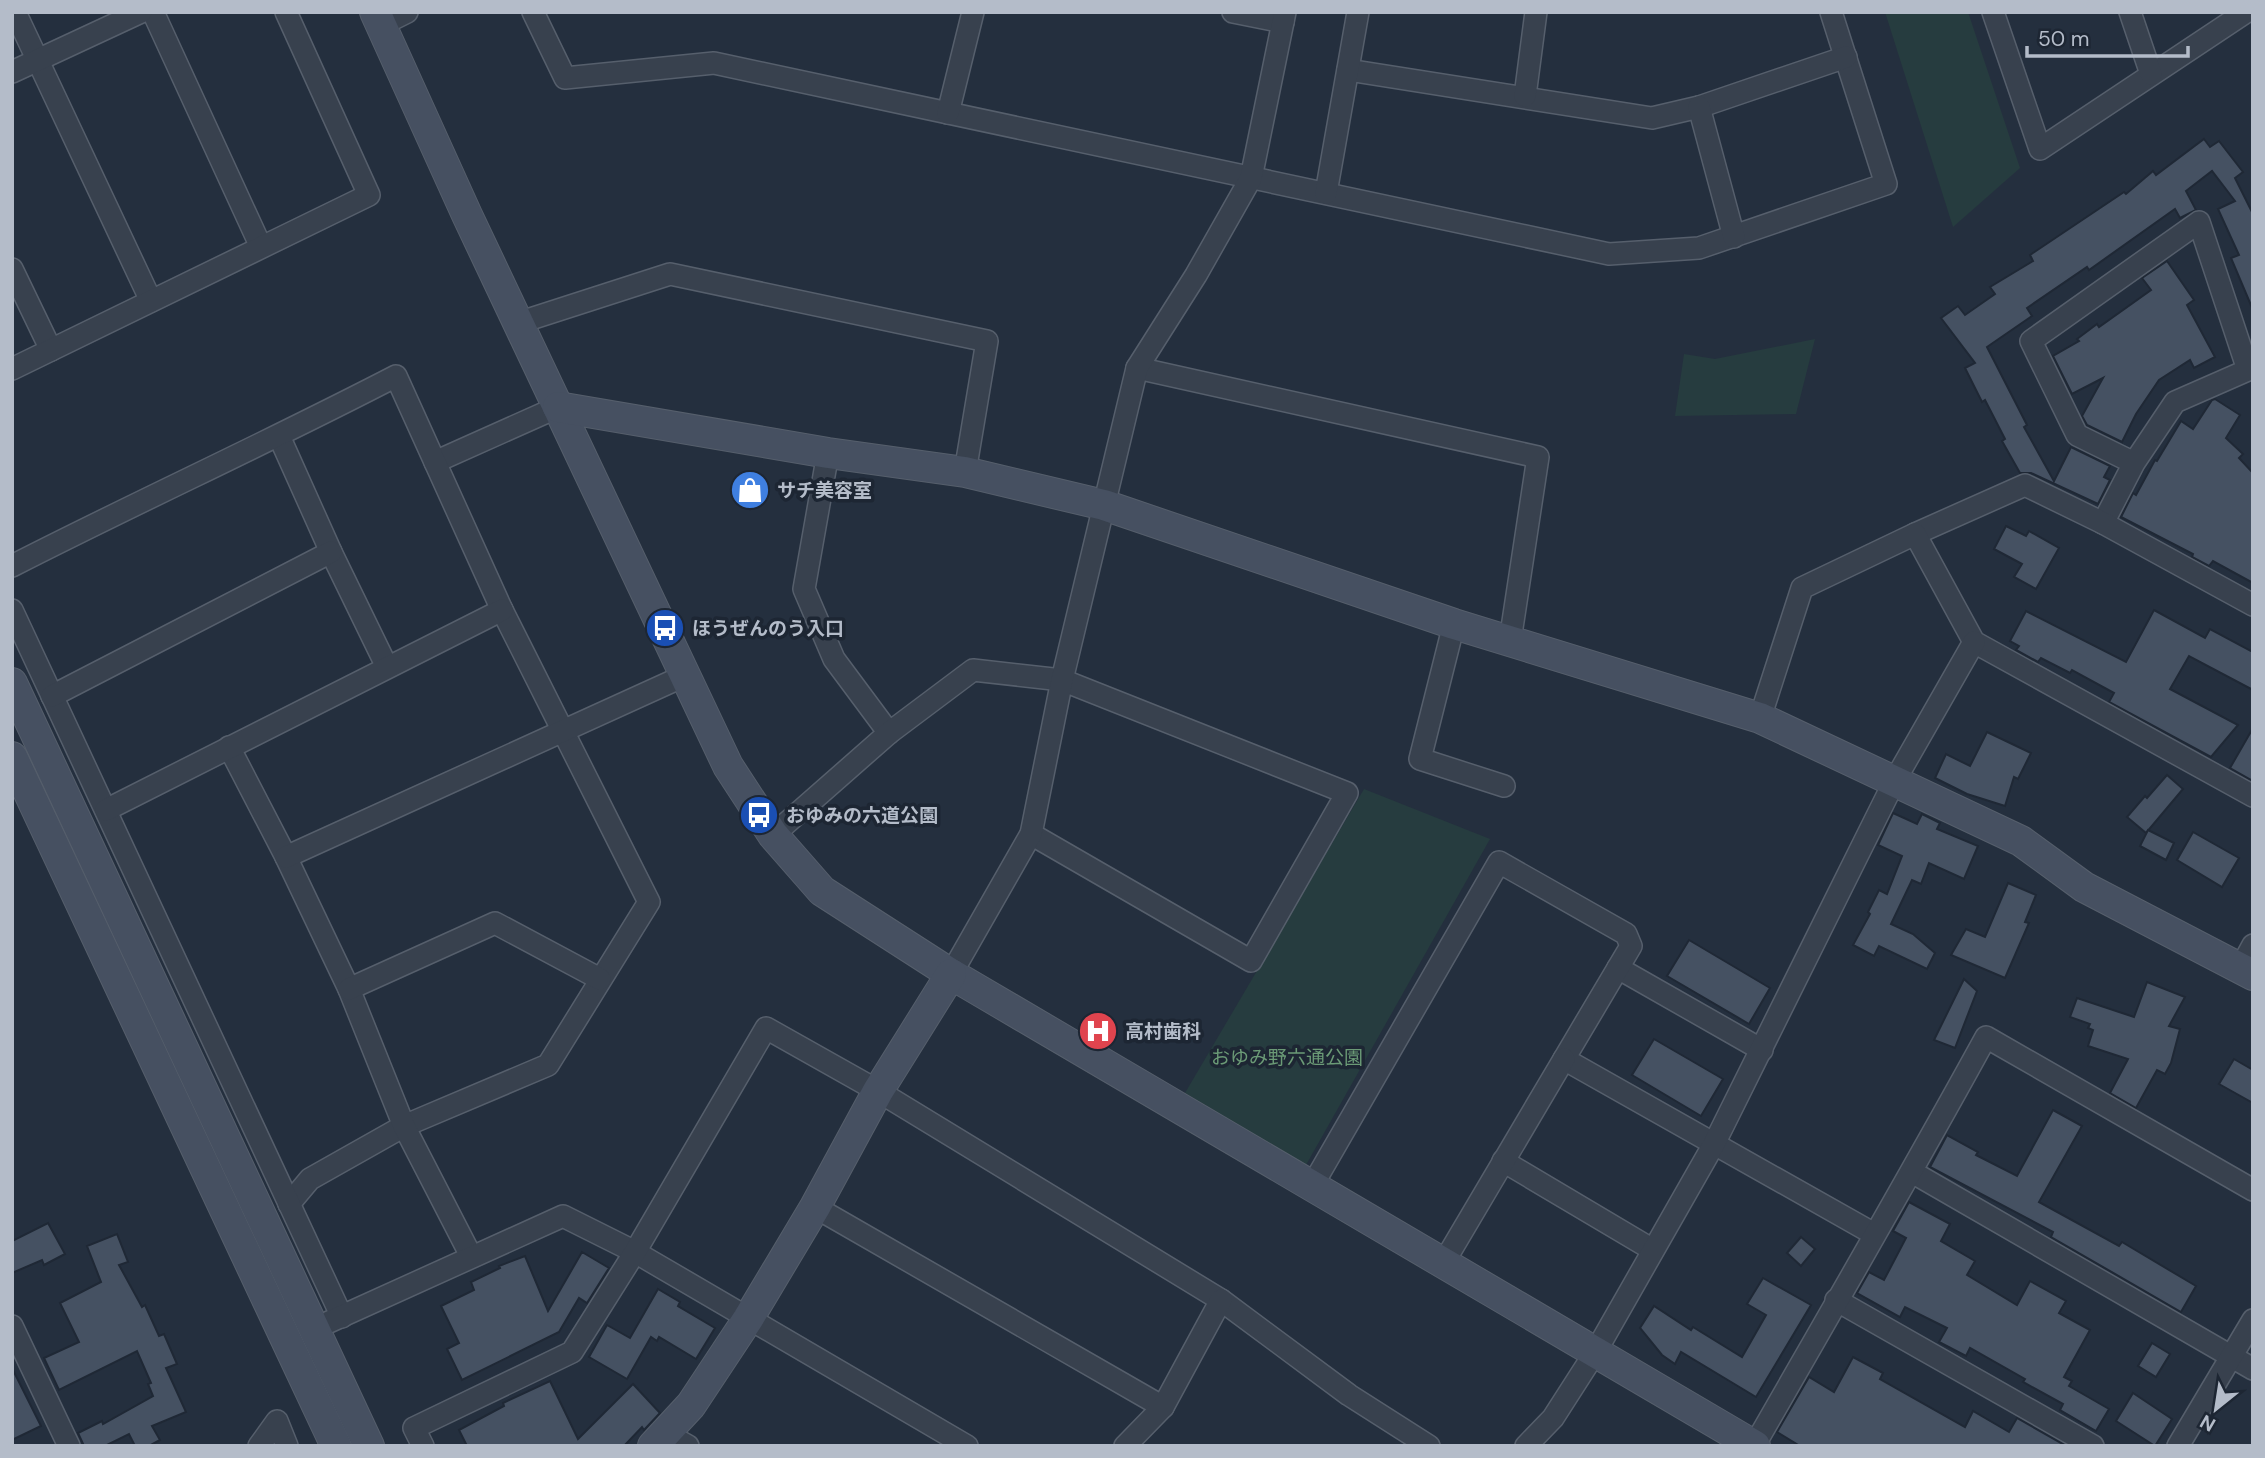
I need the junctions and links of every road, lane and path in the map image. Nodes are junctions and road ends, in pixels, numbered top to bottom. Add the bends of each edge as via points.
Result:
1 (15, 12) edge
2 (141, 12) edge
3 (153, 12) edge
4 (286, 12) edge
5 (533, 12) edge
6 (973, 12) edge
7 (1233, 12) edge
8 (1358, 12) edge
9 (1536, 12) edge
10 (1831, 12) edge
11 (1993, 12) edge
12 (2130, 12) edge
13 (2246, 12) edge
14 (388, 17) edge
15 (1284, 17) edge
16 (1846, 57) junction
17 (38, 60) junction
18 (1348, 70) junction
19 (12, 72) edge
20 (2151, 74) junction
21 (1525, 96) junction
22 (1699, 107) junction
23 (948, 113) junction
24 (1251, 178) junction
25 (1326, 193) junction
26 (1734, 237) junction
27 (261, 247) junction
28 (12, 269) edge
29 (151, 301) junction
30 (518, 323) junction
31 (51, 350) junction
32 (1137, 368) junction
33 (12, 369) edge
34 (2250, 377) edge
35 (558, 407) junction
36 (279, 436) junction
37 (828, 453) junction
38 (435, 462) junction
39 (2134, 463) junction
40 (965, 472) junction
41 (1104, 505) junction
42 (2103, 523) junction
43 (1915, 534) junction
44 (331, 552) junction
45 (12, 566) edge
46 (2253, 605) edge
47 (12, 610) edge
48 (502, 610) junction
49 (1454, 624) junction
50 (1510, 641) junction
51 (1974, 642) junction
52 (387, 667) junction
53 (686, 675) junction
54 (1062, 680) junction
55 (12, 683) edge
56 (52, 695) junction
57 (1760, 718) junction
58 (565, 731) junction
59 (889, 733) junction
60 (229, 747) junction
61 (12, 757) edge
62 (1895, 780) junction
63 (1504, 786) dead end
64 (2253, 796) edge
65 (106, 810) junction
66 (1031, 834) junction
67 (773, 835) junction
68 (286, 857) junction
69 (2249, 963) edge
70 (1618, 968) junction
71 (951, 974) junction
72 (600, 979) junction
73 (349, 989) junction
74 (1762, 1050) junction
75 (1564, 1059) junction
76 (878, 1091) junction
77 (404, 1126) junction
78 (1714, 1144) junction
79 (1503, 1161) junction
80 (1912, 1172) junction
81 (1312, 1186) junction
82 (2253, 1190) edge
83 (289, 1204) junction
84 (815, 1207) junction
85 (1874, 1234) junction
86 (1653, 1250) junction
87 (635, 1252) junction
88 (471, 1256) junction
89 (1444, 1262) junction
90 (1221, 1300) junction
91 (1836, 1300) junction
92 (342, 1317) junction
93 (748, 1319) junction
94 (2253, 1320) edge
95 (12, 1326) edge
96 (315, 1328) junction
97 (1596, 1351) junction
98 (2231, 1357) junction
99 (2253, 1370) edge
100 (1163, 1407) junction
101 (668, 1441) edge
102 (69, 1446) edge
103 (259, 1446) edge
104 (287, 1446) edge
105 (336, 1446) edge
106 (369, 1446) edge
107 (423, 1446) edge
108 (967, 1446) edge
109 (1125, 1446) edge
110 (1429, 1446) edge
111 (1526, 1446) edge
112 (1754, 1446) edge
113 (2093, 1446) edge
114 (2178, 1446) edge

1 - 17 street
2 - 17 street
3 - 27 street
4 - 27 street via 369,195
5 - 23 street via 565,78 714,63
6 - 23 street
7 - 15 street
8 - 18 street
9 - 21 street
10 - 16 street
11 - 20 street via 2040,149
12 - 20 street
13 - 20 street
14 - 30 street
15 - 24 street
16 - 22 street
16 - 26 street via 1886,184
17 - 19 street
17 - 29 street
18 - 21 street
18 - 25 street
21 - 22 street via 1652,118
22 - 26 street
23 - 24 street
24 - 25 street
24 - 32 street
25 - 26 street via 1609,254 1699,248
27 - 29 street
28 - 31 street
29 - 31 street
30 - 35 street
30 - 40 street via 670,274 987,341
31 - 33 street
32 - 41 street
32 - 50 street via 1538,457
34 - 39 street via 2175,402
34 - 39 street via 2199,222 2031,341 2077,435
35 - 37 street
35 - 38 street
35 - 53 street
36 - 38 street via 396,376
36 - 44 street
36 - 45 street
37 - 40 street
37 - 59 street via 804,589 834,659
38 - 48 street
39 - 42 street
40 - 41 street
41 - 49 street
41 - 54 street
42 - 43 street via 2025,485
42 - 46 street
43 - 51 street
43 - 57 street via 1802,588
44 - 52 street
44 - 56 street
47 - 56 street
48 - 52 street
48 - 58 street
49 - 50 street
49 - 63 street via 1420,759
50 - 57 street
51 - 62 street
51 - 64 street
52 - 60 street
53 - 58 street
53 - 67 street via 729,766
54 - 59 street via 973,670
54 - 66 street
54 - 66 street via 1347,793 1251,961
55 - 96 street
56 - 65 street
57 - 62 street
58 - 68 street
58 - 72 street via 649,902
59 - 67 street
60 - 65 street
60 - 68 street
61 - 105 street
62 - 69 street via 2021,841 2084,887
62 - 74 street
65 - 83 street
66 - 71 street
67 - 71 street via 822,891
68 - 73 street
70 - 74 street
70 - 75 street
70 - 81 street via 1631,946 1626,934 1499,862
71 - 76 street
71 - 81 street
72 - 73 street via 495,923
72 - 77 street via 548,1065
73 - 77 street
74 - 78 street
75 - 78 street
75 - 79 street
76 - 84 street
76 - 87 street via 766,1028
76 - 90 street
77 - 83 street via 310,1179
77 - 88 street
78 - 85 street
78 - 86 street
79 - 86 street
79 - 89 street
80 - 82 street via 1986,1037
80 - 85 street
80 - 98 street
81 - 89 street
83 - 92 street
84 - 93 street
84 - 100 street
85 - 91 street
86 - 97 street
87 - 88 street via 563,1216
87 - 93 street
87 - 107 street via 572,1352 414,1428
88 - 92 street
89 - 97 street
90 - 100 street
90 - 110 street via 1349,1395
91 - 112 street
91 - 113 street
92 - 96 street
93 - 101 street
93 - 108 street
94 - 98 street
95 - 102 street
96 - 106 street
97 - 111 street via 1553,1418
97 - 112 street
98 - 99 street
98 - 114 street
100 - 109 street
103 - 104 street via 277,1421

